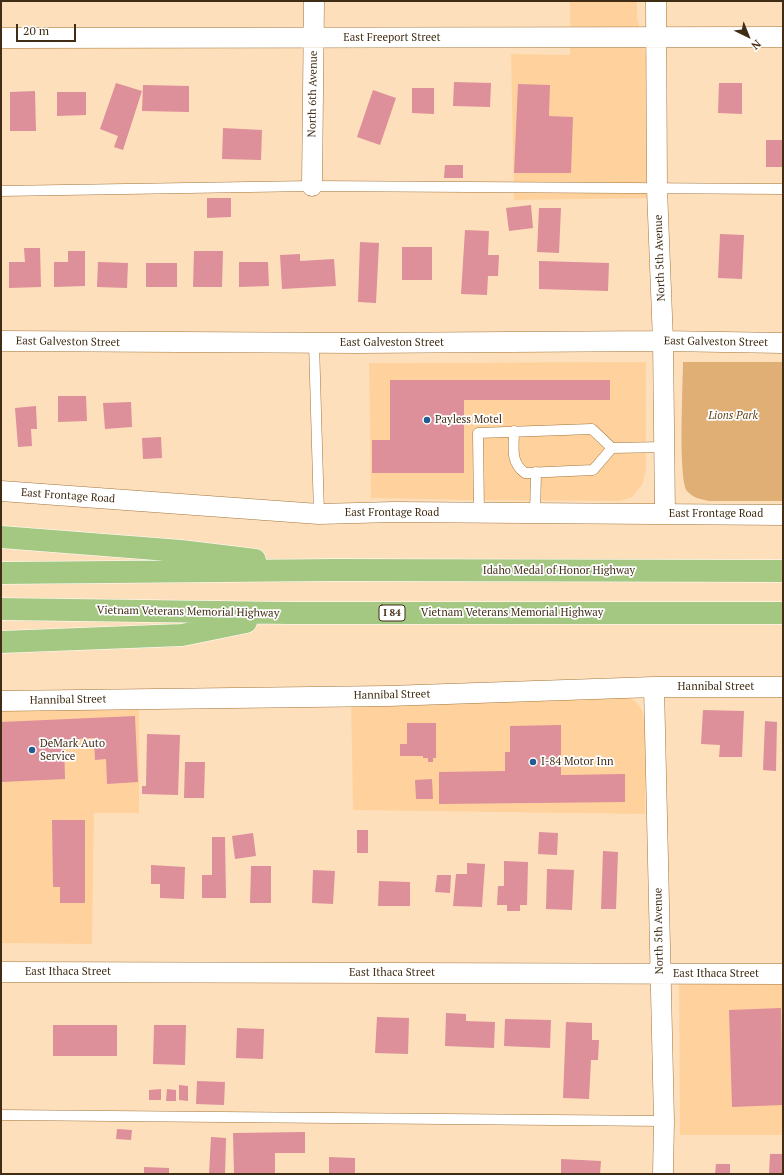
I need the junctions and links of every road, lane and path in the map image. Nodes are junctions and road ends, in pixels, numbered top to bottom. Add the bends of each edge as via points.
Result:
1 (314, 1) edge
2 (656, 1) edge
3 (783, 37) edge
4 (1, 38) edge
5 (314, 38) junction
6 (656, 38) junction
7 (312, 186) junction
8 (657, 189) junction
9 (783, 189) edge
10 (1, 191) edge
11 (1, 341) edge
12 (663, 341) junction
13 (314, 343) junction
14 (783, 343) edge
15 (514, 431) junction
16 (664, 446) junction
17 (612, 448) junction
18 (536, 472) junction
19 (1, 491) edge
20 (479, 513) junction
21 (319, 514) junction
22 (535, 514) junction
23 (665, 514) junction
24 (783, 515) edge
25 (1, 537) edge
26 (335, 570) junction
27 (783, 571) edge
28 (1, 573) edge
29 (1, 609) edge
30 (289, 613) junction
31 (783, 613) edge
32 (1, 642) edge
33 (783, 687) edge
34 (654, 688) junction
35 (1, 701) edge
36 (1, 972) edge
37 (660, 974) junction
38 (783, 974) edge
39 (1, 1115) edge
40 (664, 1121) junction
41 (663, 1174) edge

1 - 5 street, North 6th Avenue
2 - 6 street, North 5th Avenue
3 - 6 street, East Freeport Street
4 - 5 street, East Freeport Street
5 - 6 street, East Freeport Street
5 - 7 street, North 6th Avenue
6 - 8 street, North 5th Avenue
7 - 8 lane
7 - 10 lane
8 - 9 lane
8 - 12 street, North 5th Avenue
11 - 13 street, East Galveston Street
12 - 13 street, East Galveston Street
12 - 14 street, East Galveston Street
12 - 16 street, North 5th Avenue
13 - 21 lane
15 - 17 lane via 592,429
15 - 18 lane via 514,461 525,473
15 - 20 lane via 478,433
16 - 17 lane
16 - 23 street, North 5th Avenue
17 - 18 lane via 593,470
18 - 22 lane
19 - 21 street, East Frontage Road
20 - 21 street, East Frontage Road
20 - 22 street, East Frontage Road
22 - 23 street, East Frontage Road
23 - 24 street, East Frontage Road
25 - 26 highway via 180,551
26 - 27 highway, Idaho Medal of Honor Highway
26 - 28 highway
29 - 30 highway, Vietnam Veterans Memorial Highway / I 84
30 - 31 highway, Vietnam Veterans Memorial Highway / I 84
30 - 32 highway via 182,635
33 - 34 street, Hannibal Street
34 - 35 street, Hannibal Street via 380,696
34 - 37 street, North 5th Avenue
36 - 37 street, East Ithaca Street
37 - 38 street, East Ithaca Street
37 - 40 street, North 5th Avenue
39 - 40 lane
40 - 41 street, North 5th Avenue

